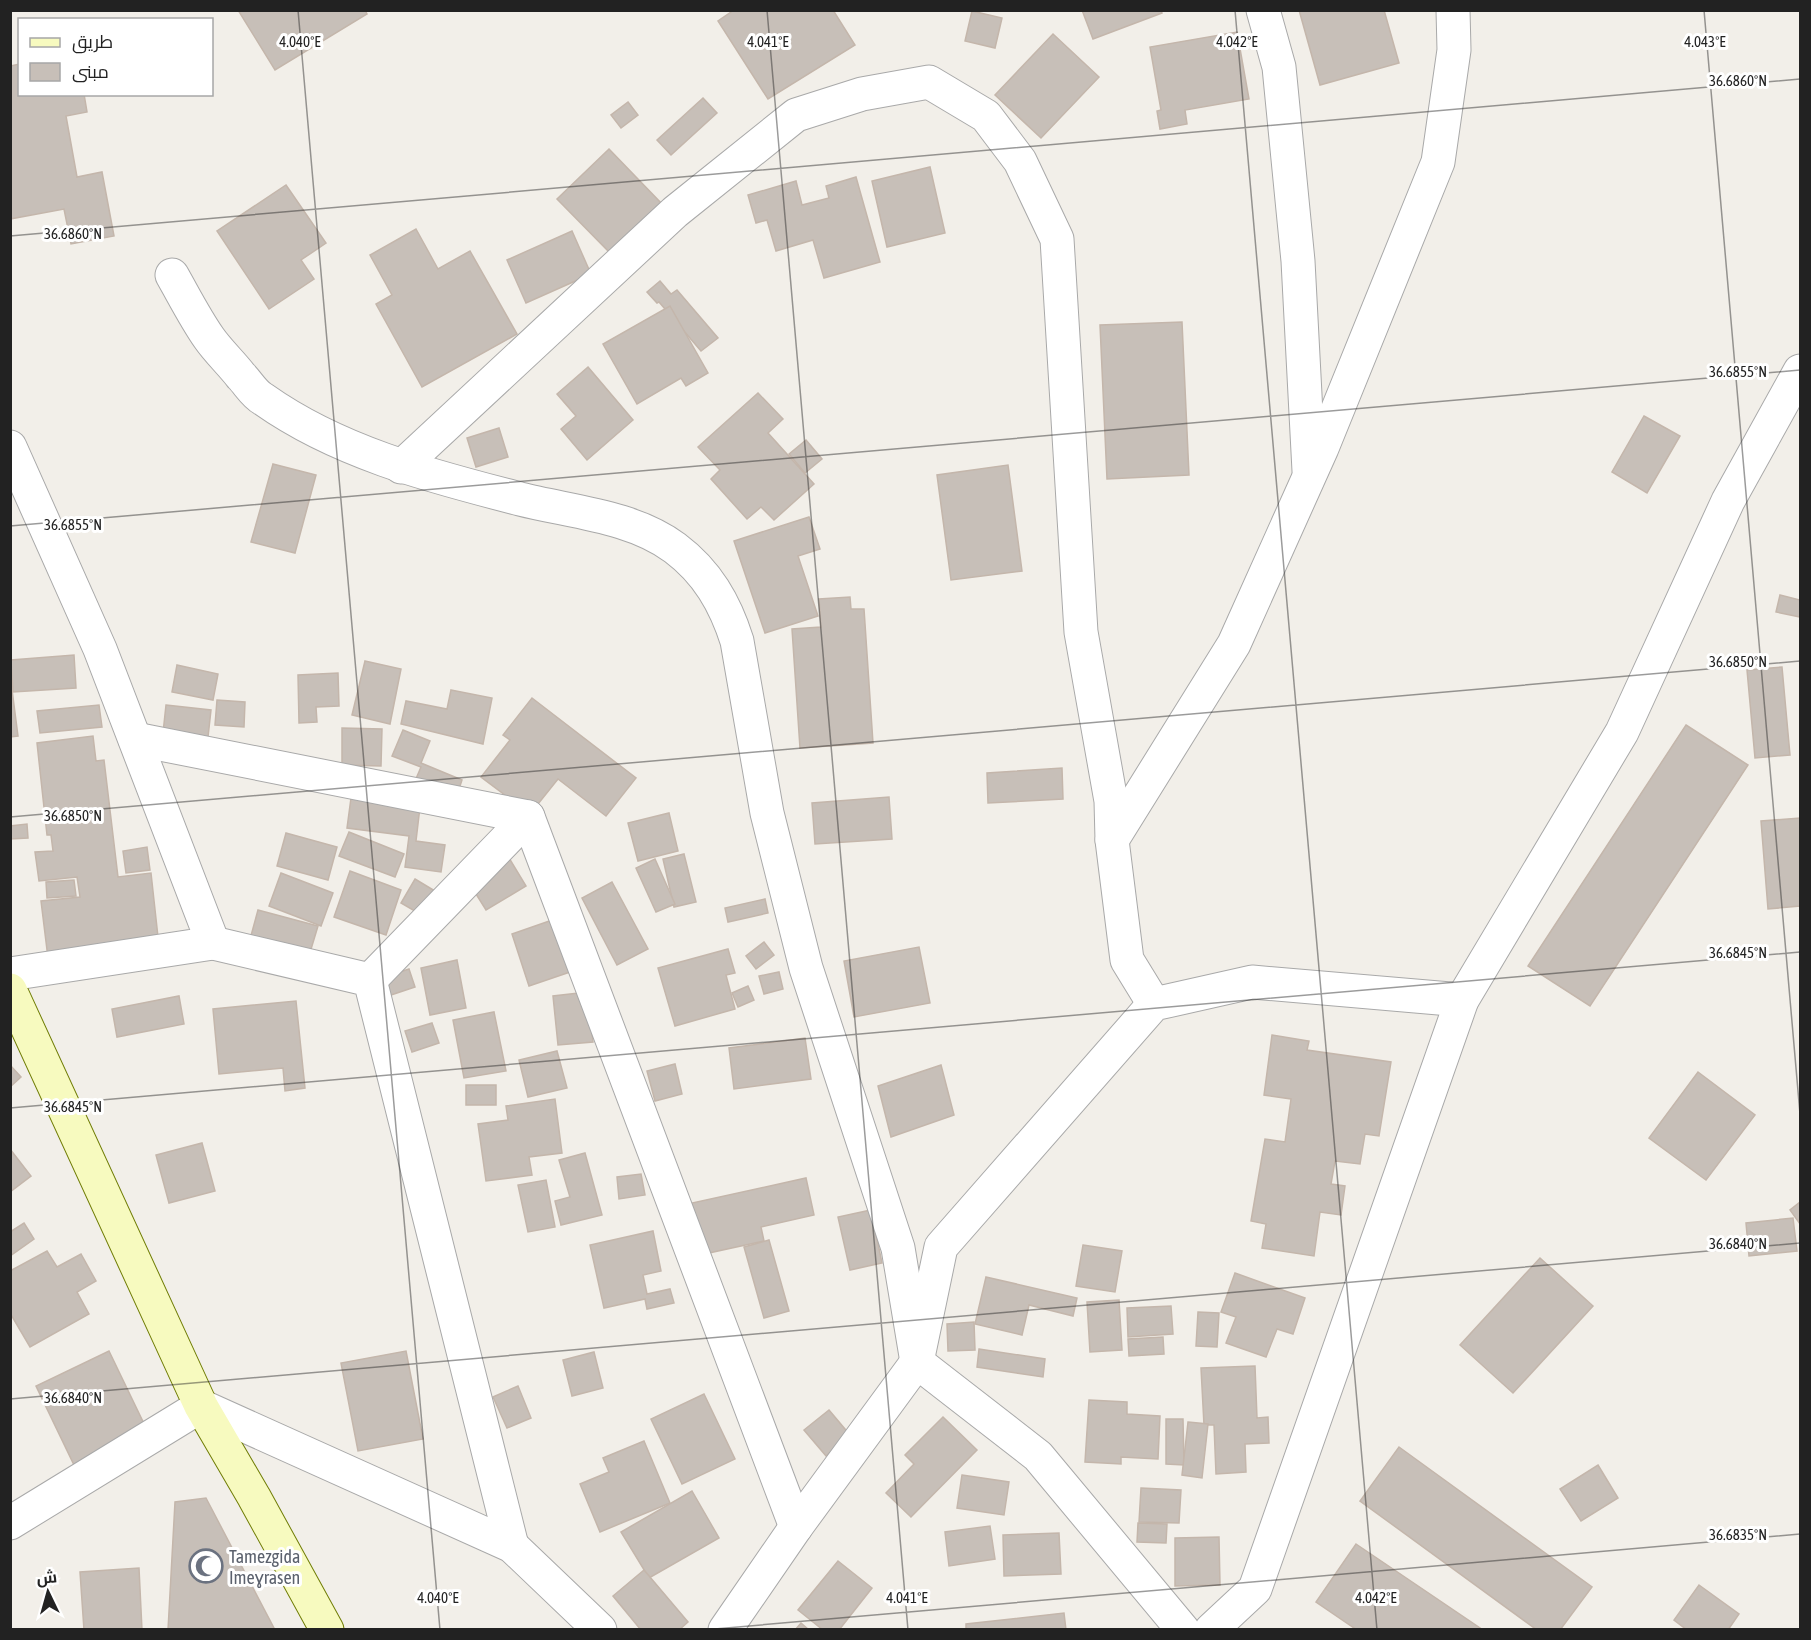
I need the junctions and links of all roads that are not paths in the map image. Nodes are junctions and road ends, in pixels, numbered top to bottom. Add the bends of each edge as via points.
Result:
1 (1263, 10) edge
2 (1454, 10) edge
3 (172, 275) dead end
4 (1800, 370) edge
5 (10, 447) edge
6 (401, 467) junction
7 (1309, 476) junction
8 (135, 739) junction
9 (528, 818) junction
10 (1112, 840) junction
11 (213, 943) junction
12 (10, 974) edge
13 (370, 980) junction
14 (10, 990) edge
15 (1462, 1000) junction
16 (1154, 1004) junction
17 (917, 1362) junction
18 (201, 1406) junction
19 (10, 1523) edge
20 (796, 1527) junction
21 (512, 1546) junction
22 (327, 1629) edge
23 (600, 1629) edge
24 (725, 1629) edge
25 (1183, 1629) edge
26 (1211, 1629) edge

1 - 7 street via 1279,67 1298,261
2 - 7 street via 1454,50 1438,162
3 - 6 street via 210,339 260,398 323,436
4 - 15 street via 1728,501 1622,732
5 - 8 street via 100,649
6 - 10 street via 675,212 796,115 862,94 929,82 986,116 1020,161 1057,239 1081,632 1111,801
6 - 17 street via 634,526 655,535 692,562 720,598 737,641 767,813 806,968 898,1248
7 - 10 street via 1234,644
8 - 9 street
8 - 11 street
9 - 13 street
9 - 20 street
10 - 16 street via 1127,960
11 - 12 street
11 - 13 street
13 - 21 street
14 - 18 main road
15 - 16 street via 1252,982
15 - 26 street via 1255,1589
16 - 17 street via 940,1247
17 - 20 street
17 - 25 street via 1038,1456
18 - 19 street
18 - 21 street
18 - 22 main road
20 - 24 street
21 - 23 street

